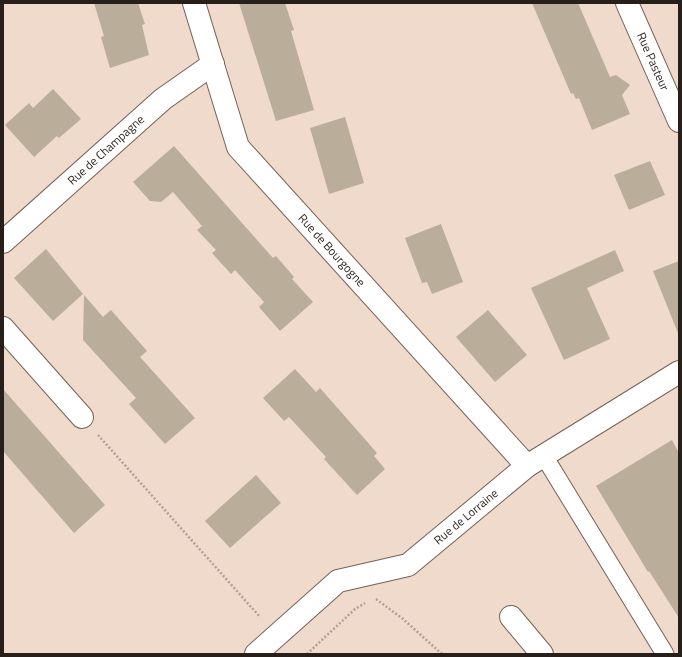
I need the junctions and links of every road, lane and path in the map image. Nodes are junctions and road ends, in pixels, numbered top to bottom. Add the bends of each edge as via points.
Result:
1 (194, 3) edge
2 (627, 3) edge
3 (213, 64) junction
4 (679, 121) edge
5 (3, 242) edge
6 (3, 328) edge
7 (679, 372) edge
8 (82, 417) joint
9 (535, 461) junction
10 (374, 597) dead end
11 (368, 601) dead end
12 (511, 617) dead end
13 (276, 636) junction
14 (256, 654) edge
15 (307, 654) edge
16 (442, 654) edge
17 (542, 654) edge
18 (665, 654) edge

1 - 3 street, Rue de Bourgogne
2 - 4 street, Rue Pasteur
3 - 5 street, Rue de Champagne via 163,99
3 - 9 street, Rue de Bourgogne via 238,147
6 - 8 street
7 - 9 street, Rue de Lorraine
8 - 13 path
9 - 13 street, Rue de Lorraine via 408,565 338,580
9 - 18 lane
10 - 16 path via 403,618
11 - 15 path via 355,609
12 - 17 street
13 - 14 street, Rue de Lorraine

